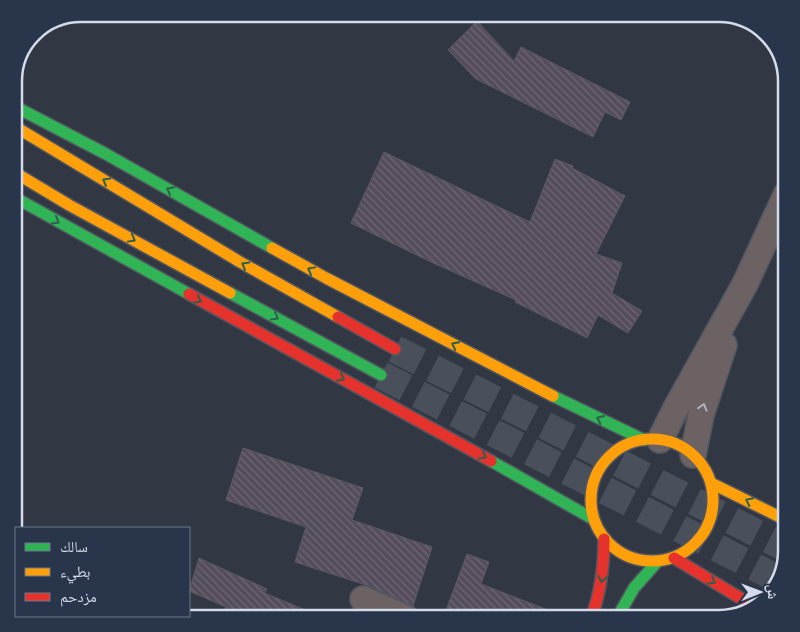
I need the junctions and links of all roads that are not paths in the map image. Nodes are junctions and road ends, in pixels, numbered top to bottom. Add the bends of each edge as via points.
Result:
1 (23, 111) edge
2 (23, 131) edge
3 (23, 177) edge
4 (23, 202) edge
5 (778, 212) edge
6 (745, 284) junction
7 (395, 349) tunnel mouth
8 (381, 375) tunnel mouth
9 (652, 440) junction
10 (692, 455) junction
11 (711, 484) junction
12 (778, 516) edge
13 (593, 519) junction
14 (604, 539) junction
15 (674, 558) junction
16 (657, 562) junction
17 (363, 599) dead end
18 (747, 602) edge
19 (388, 610) edge
20 (594, 610) edge
21 (621, 610) edge

9 -> 1 main road via 589,414 326,278
7 -> 2 main road via 240,262
3 -> 8 main road
4 -> 13 main road
5 - 6 street
6 - 9 street via 676,408
10 -> 6 street via 708,390
9 - 10 main road via 677,445
9 - 13 main road via 629,443 604,461 592,489
10 - 11 main road via 704,468
12 -> 11 main road
11 - 15 main road via 710,519 702,535 690,549
13 - 14 main road
14 - 16 main road via 619,552 637,560
14 -> 20 main road via 604,567
15 - 16 main road
15 -> 18 main road
16 - 21 main road via 631,591
17 - 19 street

